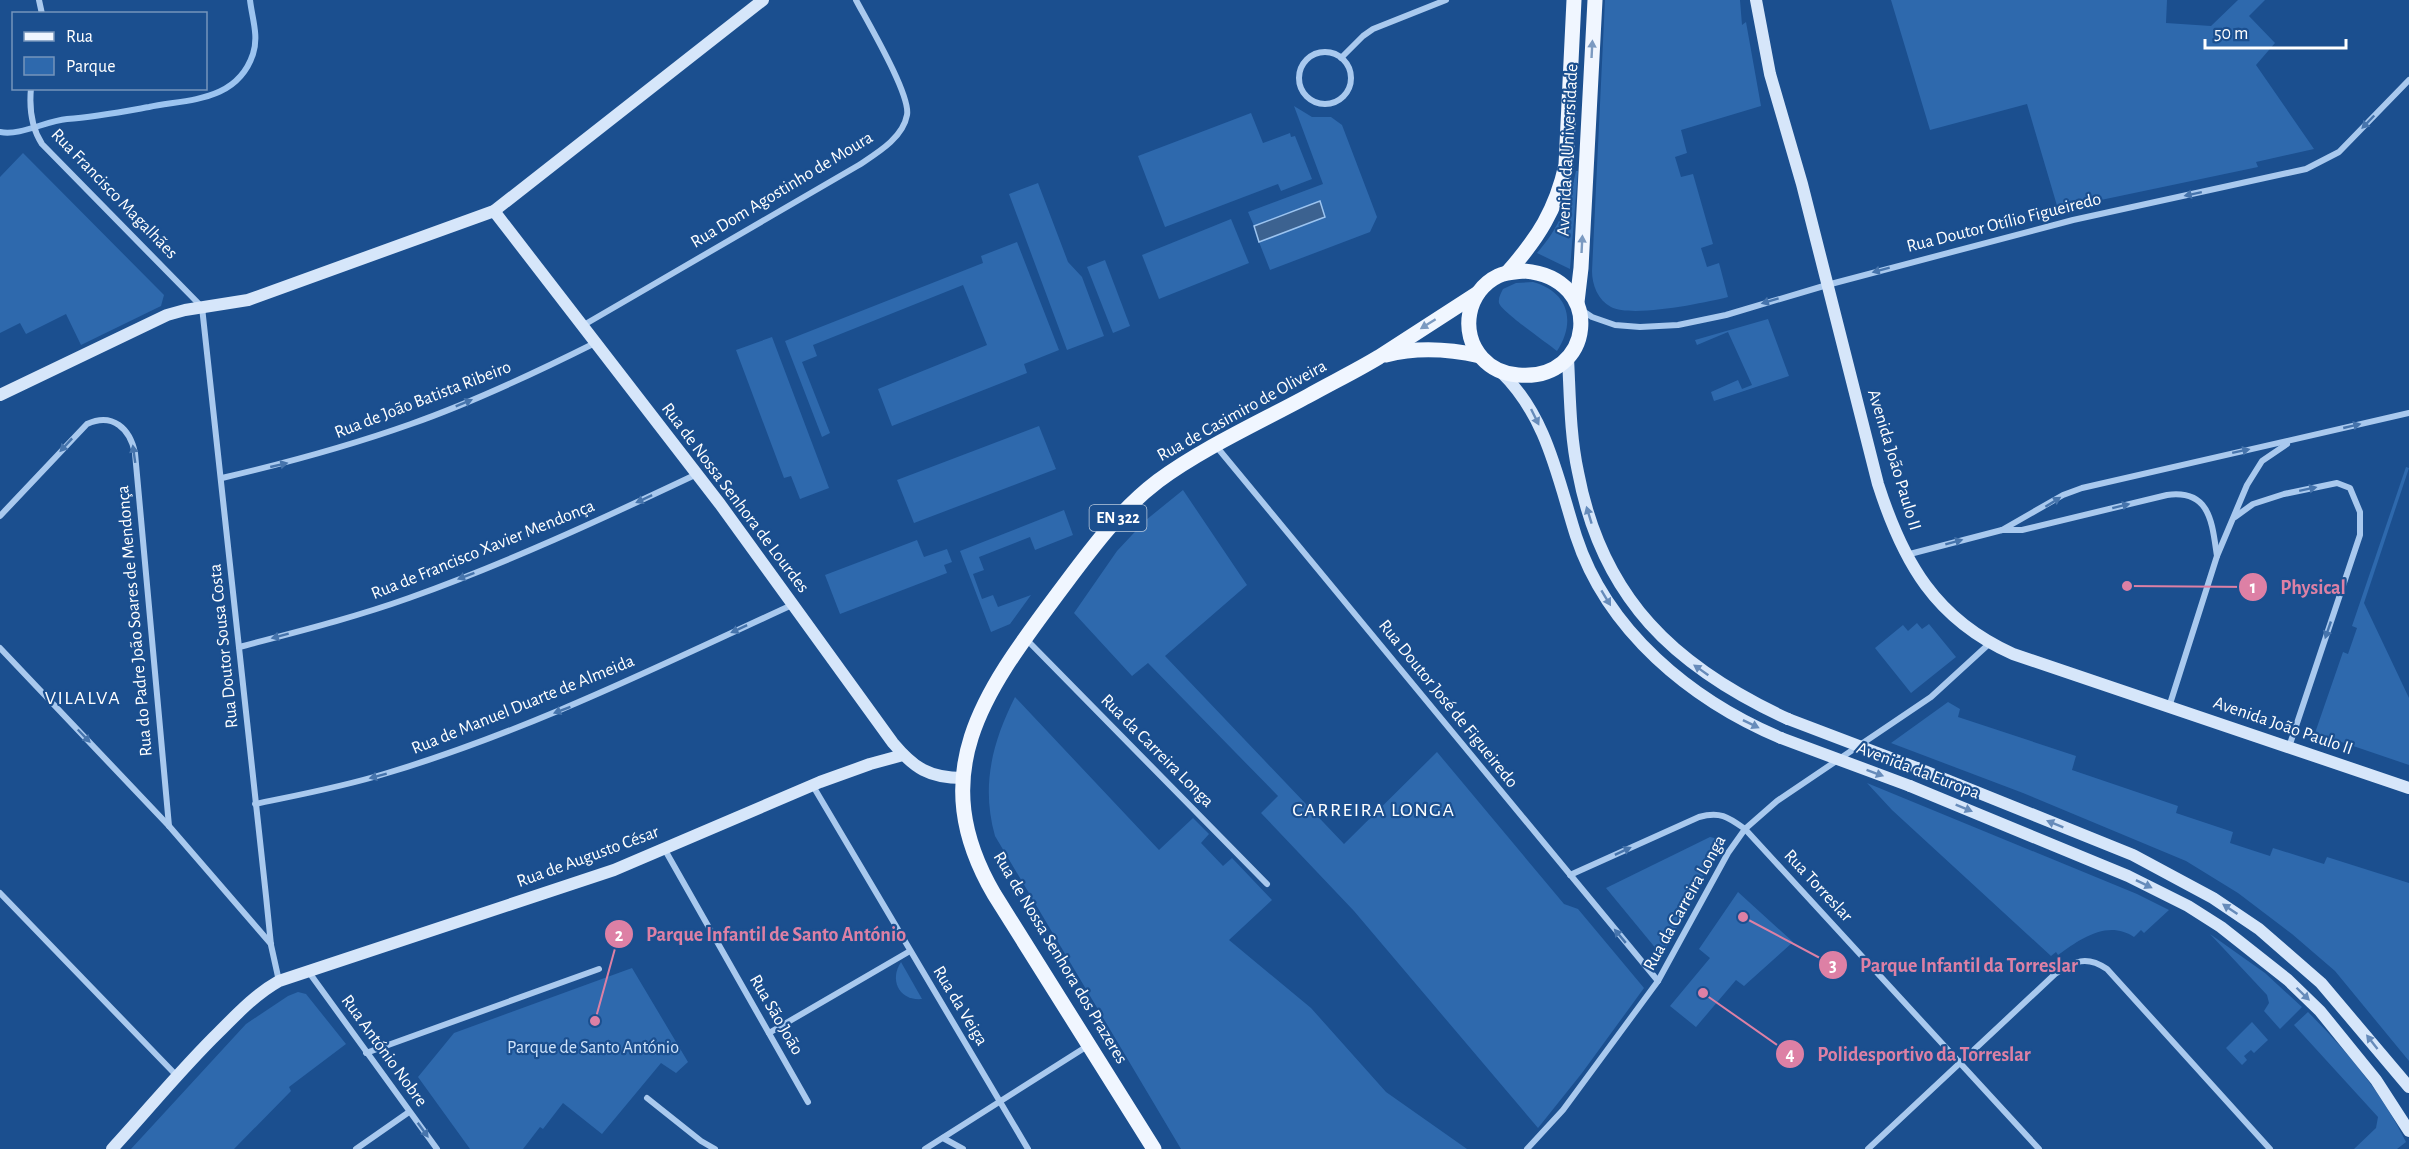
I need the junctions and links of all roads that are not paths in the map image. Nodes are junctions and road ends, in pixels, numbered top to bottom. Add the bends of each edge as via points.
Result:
1 (763, 0) edge
2 (856, 0) edge
3 (1446, 0) edge
4 (1574, 0) edge
5 (1595, 0) edge
6 (1756, 6) edge
7 (1341, 58) junction
8 (2409, 80) edge
9 (31, 90) edge
10 (494, 211) junction
11 (1508, 272) junction
12 (1827, 285) junction
13 (1478, 293) junction
14 (1578, 306) junction
15 (202, 307) junction
16 (582, 326) junction
17 (595, 343) junction
18 (1480, 356) junction
19 (1378, 358) junction
20 (1568, 358) junction
21 (1500, 371) junction
22 (0, 395) edge
23 (2409, 413) edge
24 (2295, 439) junction
25 (1216, 446) junction
26 (697, 474) junction
27 (222, 478) junction
28 (0, 516) edge
29 (2235, 517) junction
30 (2002, 530) junction
31 (1906, 555) junction
32 (2217, 556) junction
33 (792, 605) junction
34 (1026, 638) junction
35 (1990, 643) junction
36 (239, 647) junction
37 (0, 648) edge
38 (2169, 707) junction
39 (2289, 747) junction
40 (903, 754) junction
41 (963, 778) junction
42 (813, 785) junction
43 (2409, 788) edge
44 (255, 804) junction
45 (169, 826) junction
46 (1745, 829) junction
47 (665, 849) junction
48 (1570, 875) junction
49 (1267, 884) dead end
50 (0, 893) edge
51 (271, 945) junction
52 (910, 951) junction
53 (599, 969) dead end
54 (307, 970) junction
55 (279, 981) junction
56 (1658, 981) junction
57 (769, 1033) junction
58 (1089, 1044) junction
59 (366, 1053) junction
60 (1960, 1064) junction
61 (176, 1075) junction
62 (2409, 1087) edge
63 (647, 1098) dead end
64 (808, 1102) dead end
65 (999, 1102) junction
66 (409, 1112) junction
67 (2409, 1131) edge
68 (943, 1138) junction
69 (113, 1149) edge
70 (356, 1149) edge
71 (437, 1149) edge
72 (715, 1149) edge
73 (925, 1149) edge
74 (963, 1149) edge
75 (1028, 1149) edge
76 (1154, 1149) edge
77 (1527, 1149) edge
78 (1868, 1149) edge
79 (2039, 1149) edge
80 (2270, 1149) edge

1 - 10 street
2 - 16 street, Rua Dom Agostinho de Moura via 904,95 907,115 898,134 859,165
3 - 7 street via 1373,29
4 - 11 main road, Avenida da Universidade via 1563,181 1547,221
14 -> 5 main road, Avenida da Universidade
6 - 12 street, Avenida João Paulo II via 1770,74
7 - 7 street via 1323,52 1308,58 1299,72 1306,96 1321,104 1344,95 1351,79
8 -> 12 street, Rua Doutor Otílio Figueiredo via 2339,152 2306,169 2073,220
9 - 15 street, Rua Francisco Magalhães via 32,124 48,152
10 - 15 street via 248,300
10 - 16 street, Rua de Nossa Senhora de Lourdes
11 - 13 main road, EN 322
11 - 14 main road via 1542,272 1570,291
12 -> 14 street, Rua Doutor Otílio Figueiredo via 1732,313 1669,326 1605,322
12 - 31 street, Avenida João Paulo II via 1878,484
13 - 18 main road via 1470,308 1468,325
13 -> 19 main road, EN 322
14 - 20 main road via 1580,333
15 - 22 street via 148,323
15 - 27 street, Rua Doutor Sousa Costa
16 - 17 street, Rua de Nossa Senhora de Lourdes
17 - 26 street, Rua de Nossa Senhora de Lourdes
27 -> 17 street, Rua de João Batista Ribeiro via 287,463 413,424
18 - 19 main road, EN 322 via 1418,350
18 - 21 main road, EN 322
19 - 25 main road, Rua de Casimiro de Oliveira / EN 322
20 - 21 main road, EN 322 via 1547,373 1531,376
62 -> 20 street, Avenida da Europa, bridge via 2321,983 2259,929 2213,898 2133,855 1788,719 1731,690 1674,649 1634,605 1616,578 1591,522 1578,472
21 -> 67 street, Avenida da Europa, bridge via 1533,411 1585,558 1607,600 1652,653 1686,684 1736,717 1781,738 1910,786 2128,876 2188,906 2288,980 2320,1011 2376,1080
24 -> 23 street
24 - 29 street via 2270,453 2255,469
30 -> 24 street via 2082,488
25 - 34 main road, Rua de Casimiro de Oliveira / EN 322 via 1180,466 1134,502 1085,558
25 - 48 street, Rua Doutor José de Figueiredo
26 - 33 street, Rua de Nossa Senhora de Lourdes
26 -> 36 street, Rua de Francisco Xavier Mendonça via 555,539 408,598
27 - 36 street, Rua Doutor Sousa Costa
45 -> 28 street, Rua do Padre João Soares de Mendonça via 135,453 128,432 114,423 96,420 87,424
29 - 32 street
29 -> 39 street via 2248,506 2265,500 2341,483 2350,488 2361,518 2360,535
31 -> 30 street
30 -> 32 street via 2022,530 2181,494 2195,498 2205,507
31 - 35 street, Avenida João Paulo II via 1939,601
32 - 38 street
33 - 40 street, Rua de Nossa Senhora de Lourdes
33 -> 44 street, Rua de Manuel Duarte de Almeida via 580,702 495,736 383,775
34 - 41 main road, Rua de Casimiro de Oliveira / EN 322 via 981,712 969,744
34 - 49 street, Rua da Carreira Longa
35 - 38 street, Avenida João Paulo II
35 - 46 street, Rua da Carreira Longa via 1931,697 1777,801
36 - 44 street, Rua Doutor Sousa Costa
37 -> 45 street
38 - 39 street, Avenida João Paulo II
39 - 43 street, Avenida João Paulo II
40 - 41 street, Rua de Nossa Senhora de Lourdes via 927,773
40 - 42 street, Rua de Augusto César
41 - 58 main road, Rua de Nossa Senhora dos Prazeres / EN 322 via 965,824 980,868
42 - 47 street, Rua de Augusto César
42 - 52 street, Rua da Veiga
44 - 51 street, Rua Doutor Sousa Costa
45 - 51 street
48 -> 46 street via 1710,814 1726,817
46 - 56 street, Rua da Carreira Longa
46 - 60 street, Rua Torreslar
47 - 54 street, Rua de Augusto César via 591,878
47 - 57 street, Rua São João
56 -> 48 street, Rua Doutor José de Figueiredo
50 - 61 street
51 - 55 street, Rua Doutor Sousa Costa
52 - 57 street
52 - 65 street, Rua da Veiga
53 - 59 street
54 - 55 street, Rua de Augusto César
54 - 59 street, Rua António Nobre
55 - 61 street, Rua de Augusto César via 246,1004
56 - 77 street, Rua da Carreira Longa via 1563,1110
57 - 64 street, Rua São João
58 - 65 street
58 - 76 main road, Rua de Nossa Senhora dos Prazeres / EN 322
59 - 66 street, Rua António Nobre
60 - 78 street
60 - 79 street, Rua Torreslar
60 - 80 street via 2055,975 2075,963 2095,961 2107,969
61 - 69 street, Rua de Augusto César
63 - 72 street
65 - 68 street
65 - 75 street, Rua da Veiga
66 - 70 street
66 -> 71 street, Rua António Nobre
68 - 73 street
68 - 74 street

